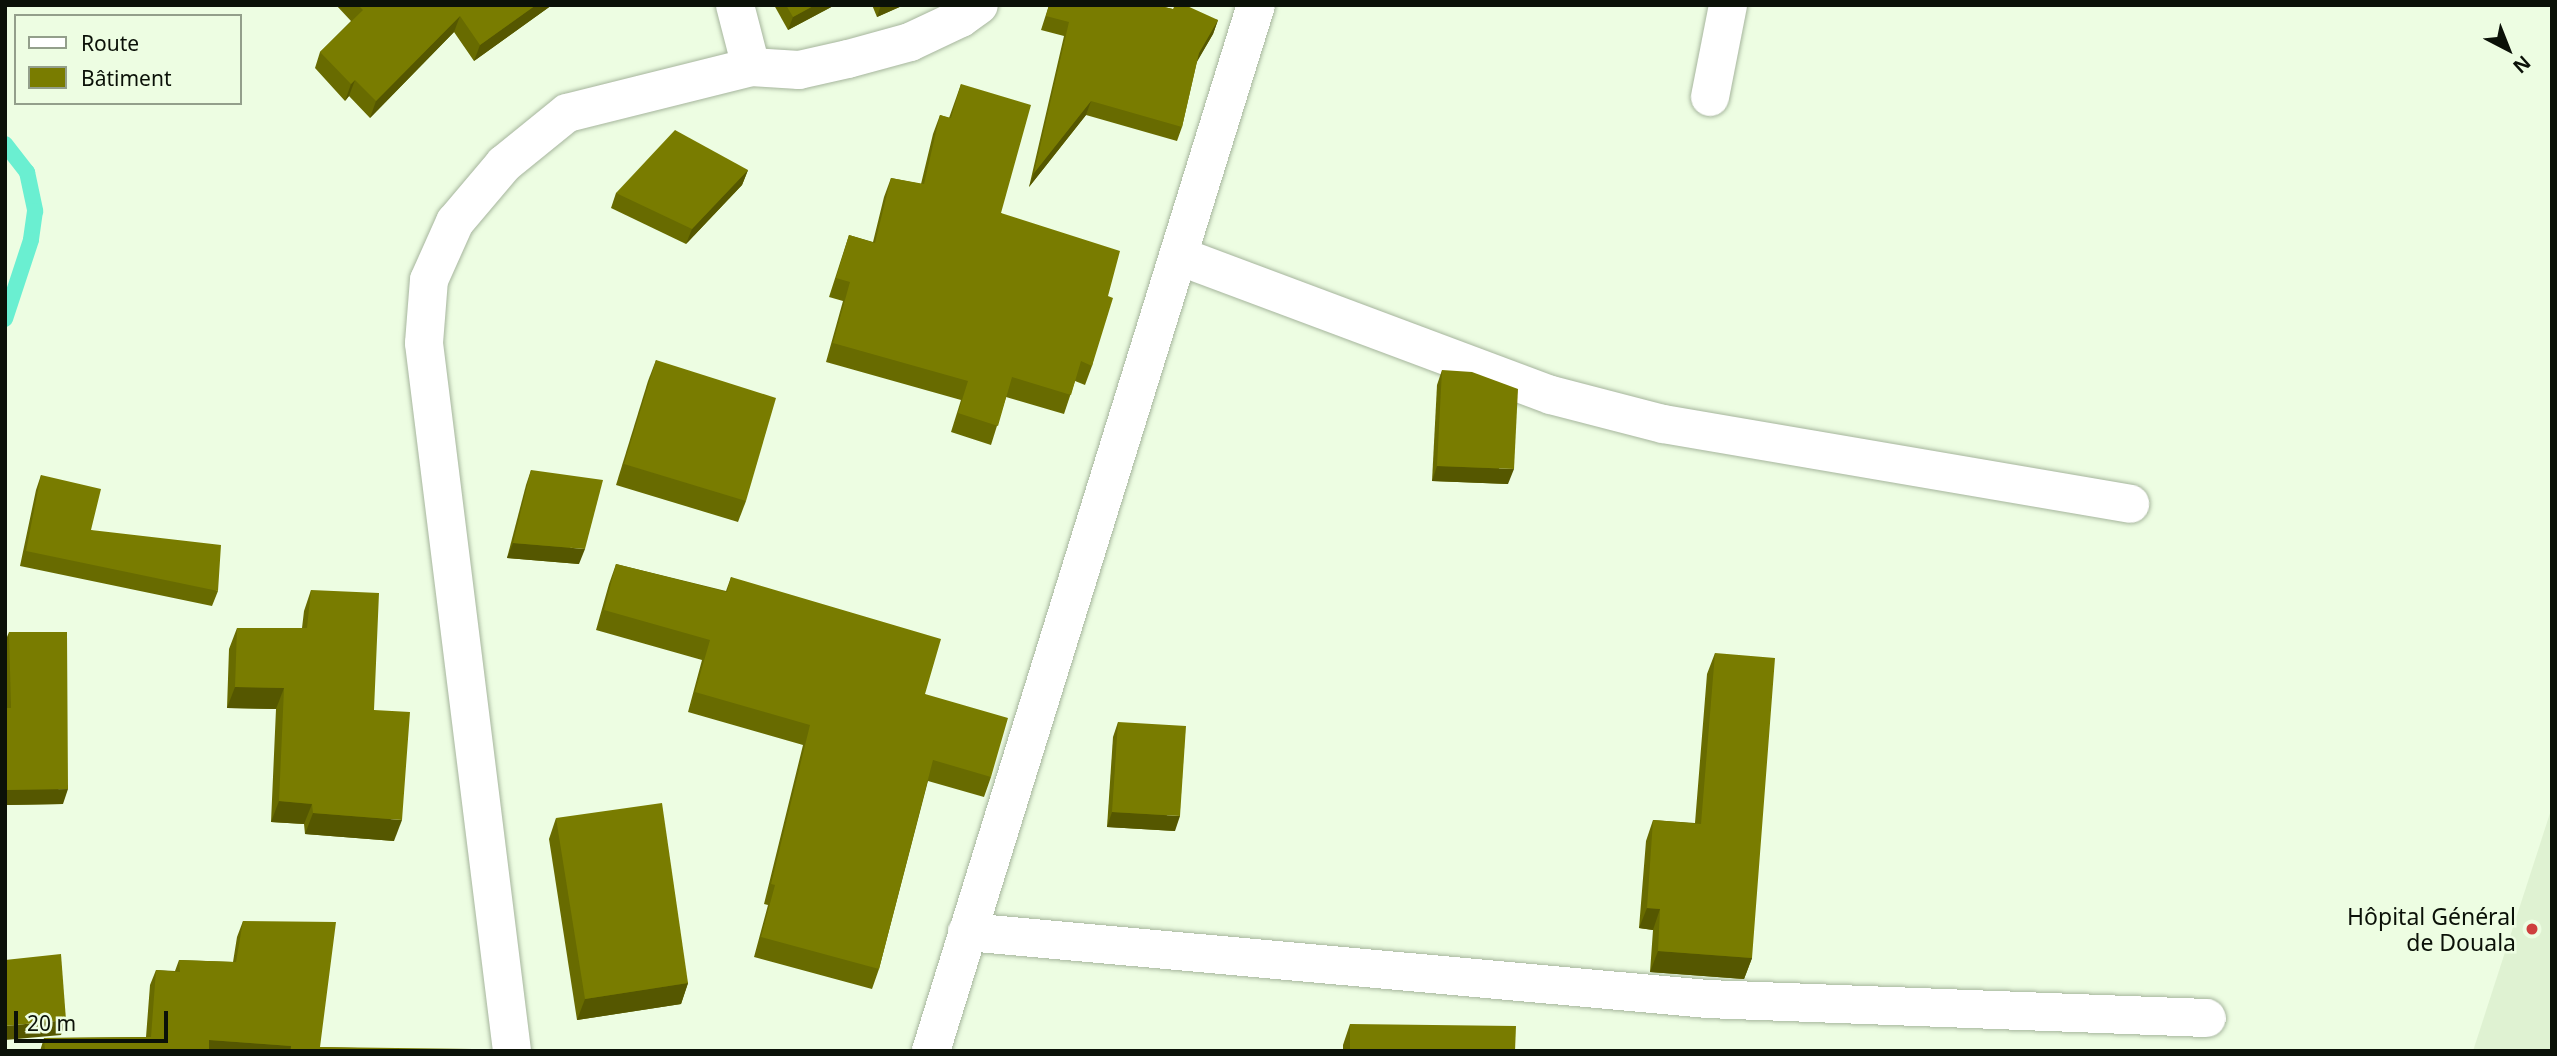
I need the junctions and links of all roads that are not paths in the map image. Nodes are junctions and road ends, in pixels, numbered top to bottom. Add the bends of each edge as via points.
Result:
1 (735, 5) edge
2 (979, 5) edge
3 (1256, 5) edge
4 (1728, 5) edge
5 (751, 66) junction
6 (1710, 97) dead end
7 (1179, 256) junction
8 (2130, 504) dead end
9 (967, 932) junction
10 (2207, 1018) dead end
11 (512, 1051) edge
12 (931, 1051) edge

1 - 5 street
2 - 5 street via 910,42 848,59 799,69
3 - 7 street
4 - 6 street
5 - 11 street via 567,113 504,164 463,212 429,280 424,343
7 - 8 street via 1551,395 1663,424
7 - 9 street
9 - 10 street via 1707,999
9 - 12 street

